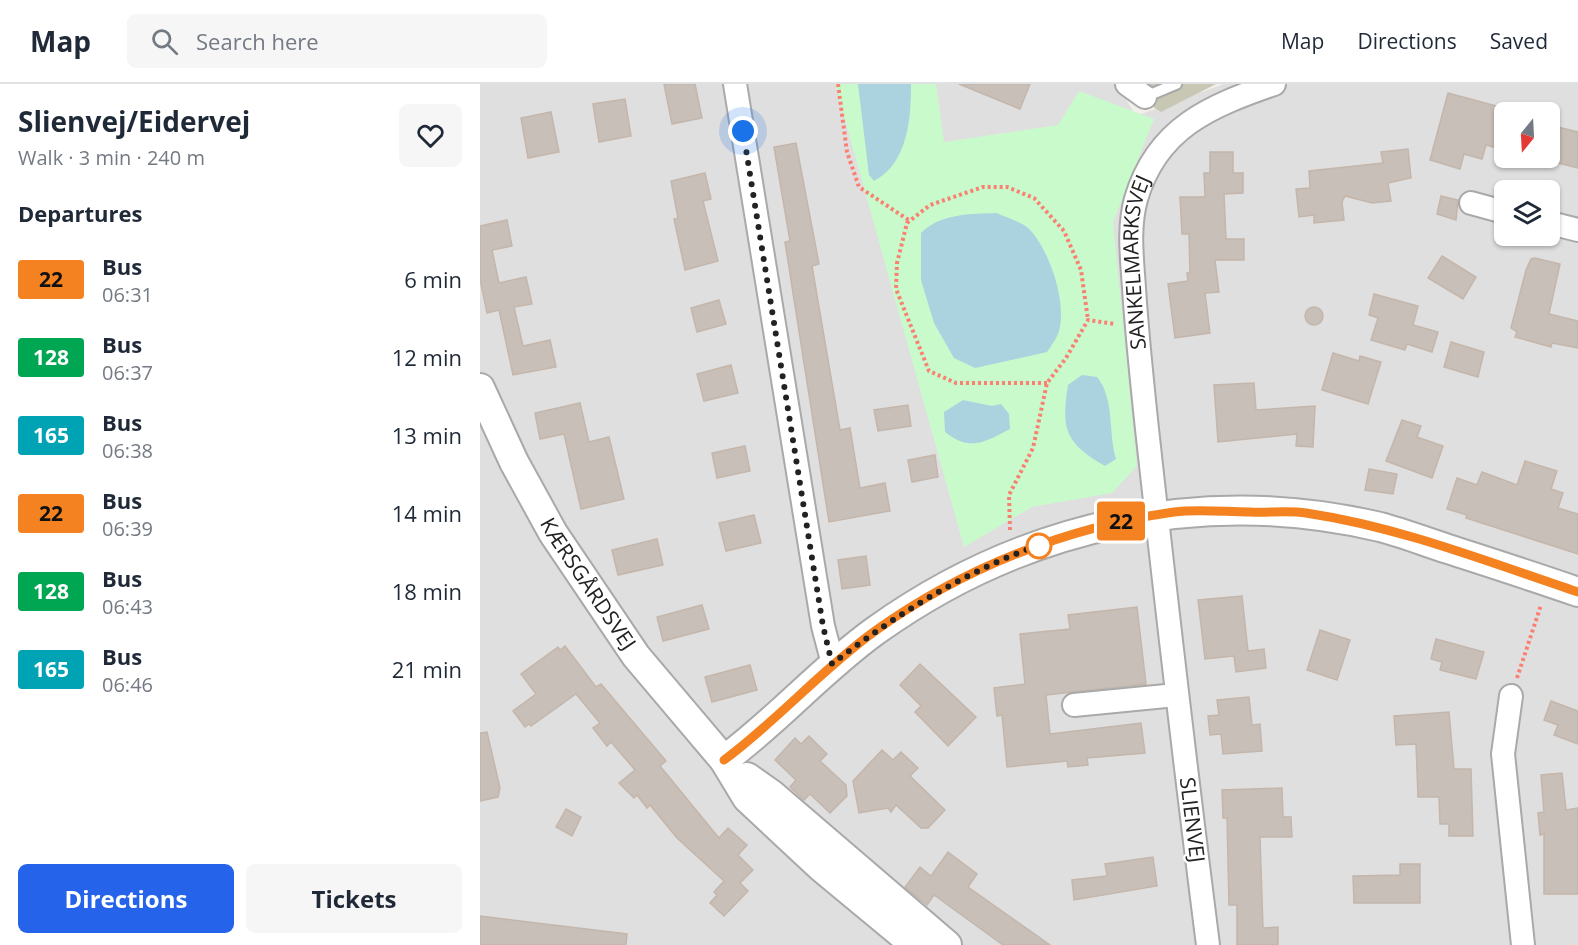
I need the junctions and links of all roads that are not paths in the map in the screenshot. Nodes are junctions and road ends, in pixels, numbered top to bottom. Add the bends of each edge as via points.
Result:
1 (735, 84) edge
2 (1176, 84) edge
3 (1275, 84) edge
4 (1136, 90) edge
5 (1471, 203) dead end
6 (1494, 209) edge
7 (1560, 226) edge
8 (1578, 230) edge
9 (480, 388) edge
10 (1157, 516) junction
11 (1578, 592) edge
12 (832, 664) junction
13 (1176, 695) junction
14 (1511, 696) road end
15 (1074, 705) dead end
16 (724, 760) junction
17 (915, 945) edge
18 (947, 945) edge
19 (1208, 945) edge
20 (1522, 945) edge

1 - 12 street
2 - 4 lane
3 - 10 street, SANKELMARKSVEJ via 1219,104 1179,128 1156,156 1136,198 1130,237
5 - 6 street
7 - 8 street
9 - 16 street, KÆRSGÅRDSVEJ via 541,513 590,590 636,656
10 - 11 street via 1193,511 1303,512 1382,527
10 - 12 street via 1082,530 1011,555 920,601
10 - 13 street, SLIENVEJ
12 - 16 street
13 - 15 street
13 - 19 street, SLIENVEJ
14 - 20 street via 1503,754
16 - 17 street, KÆRSGÅRDSVEJ via 747,798 822,868
16 - 18 street, KÆRSGÅRDSVEJ via 771,794

